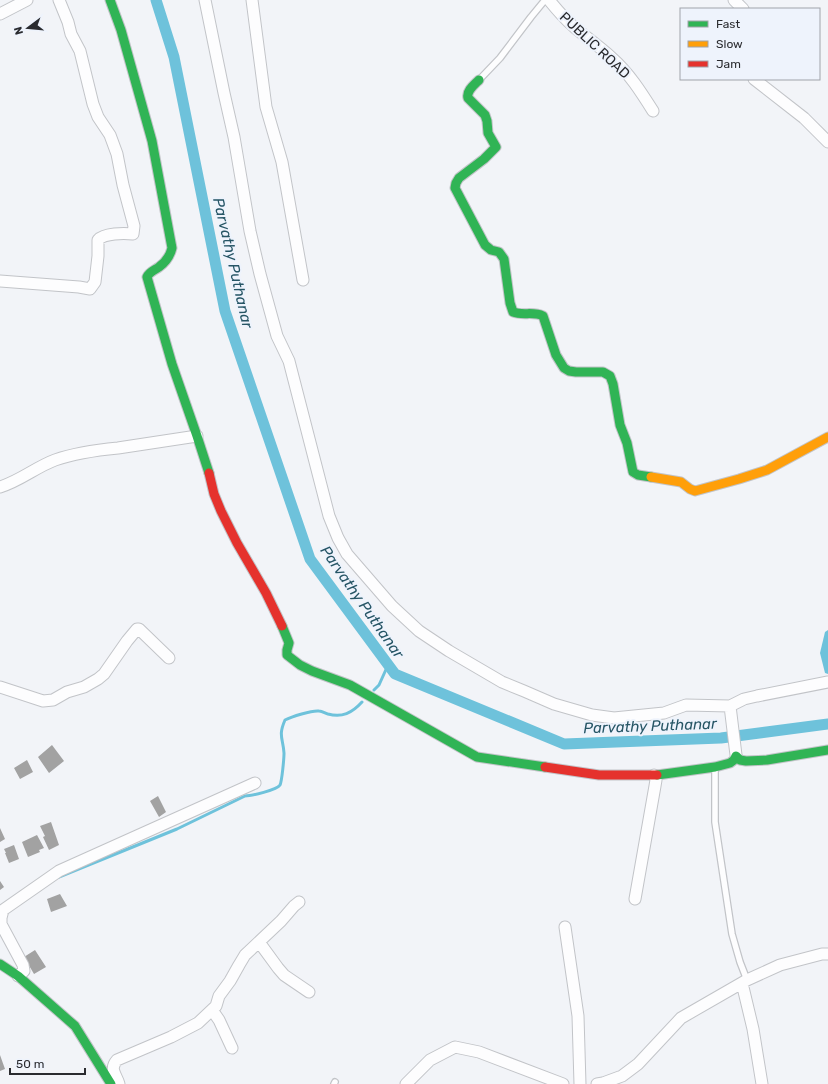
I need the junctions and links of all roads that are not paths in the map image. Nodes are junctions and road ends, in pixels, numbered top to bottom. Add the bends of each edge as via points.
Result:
1 (27, 0) edge
2 (58, 0) edge
3 (110, 0) edge
4 (205, 0) edge
5 (252, 0) edge
6 (545, 0) edge
7 (549, 0) edge
8 (734, 0) edge
9 (742, 8) edge
10 (0, 14) edge
11 (479, 80) joint
12 (755, 80) edge
13 (653, 111) dead end
14 (828, 142) edge
15 (303, 280) dead end
16 (0, 281) edge
17 (197, 436) junction
18 (828, 437) edge
19 (0, 486) edge
20 (169, 658) dead end
21 (828, 682) edge
22 (0, 687) edge
23 (731, 710) junction
24 (828, 750) edge
25 (736, 756) junction
26 (715, 767) junction
27 (654, 775) junction
28 (256, 783) dead end
29 (635, 899) dead end
30 (299, 902) dead end
31 (565, 927) dead end
32 (259, 942) junction
33 (828, 954) edge
34 (0, 964) edge
35 (18, 976) junction
36 (744, 982) junction
37 (309, 992) dead end
38 (212, 1010) junction
39 (232, 1048) dead end
40 (111, 1084) edge
41 (119, 1084) edge
42 (406, 1084) edge
43 (563, 1084) edge
44 (580, 1084) edge
45 (597, 1084) edge
46 (762, 1084) edge

1 - 10 street
2 - 16 street via 80,51 93,104 117,154 134,231 133,234 102,236 98,240 95,282 90,288
3 - 17 street via 152,141 172,248 166,261 147,277 172,364
4 - 23 street via 260,274 277,336 290,367 331,521 347,554 392,606 420,631 502,682 554,704 592,715 614,718 664,713 686,706
5 - 15 street via 266,107 282,162
6 - 11 lane via 500,58
7 - 13 street, PUBLIC ROAD via 569,23 621,66
8 - 9 street
11 - 18 street via 466,95 485,115 488,132 496,147 459,178 456,192 485,245 503,257 513,312 538,313 543,316 558,360 565,370 603,372 611,378 633,472 683,482 694,491 767,470
12 - 14 street via 804,118
17 - 19 street via 108,449 56,460
17 - 27 street via 221,511 283,627 289,643 287,655 296,662 312,671 350,685 477,757 599,775
20 - 22 street via 137,629 104,674 84,687 53,700 43,701
21 - 23 street via 744,699
23 - 25 street
24 - 25 street via 767,760 746,761
25 - 26 street via 730,763
26 - 27 street
26 - 36 lane via 716,822 732,934
27 - 29 street via 656,780
28 - 35 street via 59,871 3,910 1,924 23,965 24,971
30 - 32 street
31 - 44 street via 578,1016
32 - 37 street via 284,975
32 - 38 street via 239,965
33 - 36 street via 780,965
34 - 35 street
35 - 40 street via 75,1026
36 - 45 street via 681,1018 638,1064 622,1076
36 - 46 street
38 - 39 street via 220,1020
38 - 41 street via 187,1029 117,1060 113,1068
42 - 43 street via 430,1060 455,1047 479,1052

